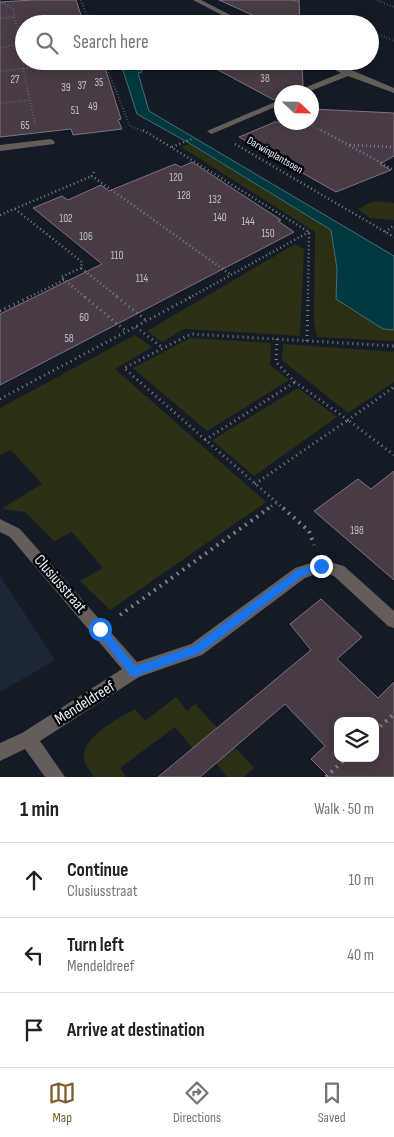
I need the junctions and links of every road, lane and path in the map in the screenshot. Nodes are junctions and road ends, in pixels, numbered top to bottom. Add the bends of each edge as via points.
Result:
1 (81, 0) edge
2 (196, 0) edge
3 (292, 0) edge
4 (376, 0) edge
5 (0, 1) edge
6 (300, 4) dead end
7 (394, 7) edge
8 (86, 15) edge
9 (227, 15) edge
10 (15, 17) joint
11 (0, 18) edge
12 (379, 35) edge
13 (394, 41) edge
14 (15, 46) edge
15 (0, 48) edge
16 (15, 69) edge
17 (0, 70) edge
18 (23, 70) edge
19 (108, 70) edge
20 (342, 70) edge
21 (348, 73) junction
22 (319, 85) edge
23 (394, 91) edge
24 (30, 100) junction
25 (0, 104) edge
26 (274, 104) edge
27 (319, 129) edge
28 (211, 131) joint
29 (51, 142) dead end
30 (182, 143) dead end
31 (39, 144) junction
32 (348, 145) junction
33 (172, 147) junction
34 (394, 147) edge
35 (0, 148) edge
36 (394, 170) edge
37 (94, 172) dead end
38 (92, 176) junction
39 (15, 209) junction
40 (0, 215) edge
41 (394, 225) edge
42 (309, 232) junction
43 (385, 232) junction
44 (394, 237) edge
45 (81, 268) junction
46 (231, 275) junction
47 (64, 280) junction
48 (0, 311) edge
49 (147, 322) junction
50 (136, 327) junction
51 (127, 332) junction
52 (277, 339) junction
53 (307, 341) junction
54 (394, 346) edge
55 (163, 348) junction
56 (295, 382) junction
57 (394, 387) edge
58 (0, 399) edge
59 (348, 420) junction
60 (205, 440) junction
61 (394, 455) edge
62 (255, 484) junction
63 (276, 503) junction
64 (0, 525) edge
65 (321, 566) junction
66 (394, 621) edge
67 (100, 629) junction
68 (134, 672) junction
69 (394, 714) edge
70 (379, 727) edge
71 (28, 739) junction
72 (0, 752) edge
73 (342, 762) edge
74 (56, 777) edge
75 (326, 777) edge

1 - 8 path
2 - 9 street
3 - 6 path
4 - 7 path
5 - 10 path via 14,9
10 - 11 path
12 - 13 path
14 - 15 path
16 - 17 path
18 - 24 path
19 - 33 path via 130,126
20 - 21 street
21 - 22 street
21 - 23 street
24 - 25 path
24 - 31 path
26 - 28 street, Darwinplantsoen
27 - 32 path
28 - 43 path, Darwinplantsoen
29 - 31 street
30 - 33 path
31 - 35 street
32 - 34 path
32 - 36 path
33 - 42 path
37 - 38 path
38 - 39 path
38 - 46 path
39 - 40 path
39 - 45 path via 82,262
41 - 43 path
42 - 46 path
42 - 53 path
43 - 44 path, Darwinplantsoen
45 - 47 path via 61,277
45 - 49 path
46 - 49 path
47 - 48 path
47 - 51 path
49 - 50 path
50 - 51 path
50 - 55 path
51 - 58 path
52 - 53 path
52 - 55 path via 191,334
52 - 56 path via 276,362
53 - 54 path
55 - 60 path via 124,368
56 - 59 path
56 - 60 path
57 - 59 path
59 - 61 path
59 - 62 path
60 - 62 path
62 - 63 path
63 - 65 path via 309,531
63 - 67 path
64 - 67 street, Clusiusstraat via 15,533
65 - 66 street via 339,571
65 - 68 street, Mendeldreef via 300,573 196,650
67 - 68 street, Clusiusstraat
68 - 71 street, Mendeldreef
69 - 70 path
71 - 72 street, Mendeldreef
71 - 74 street
73 - 75 path

